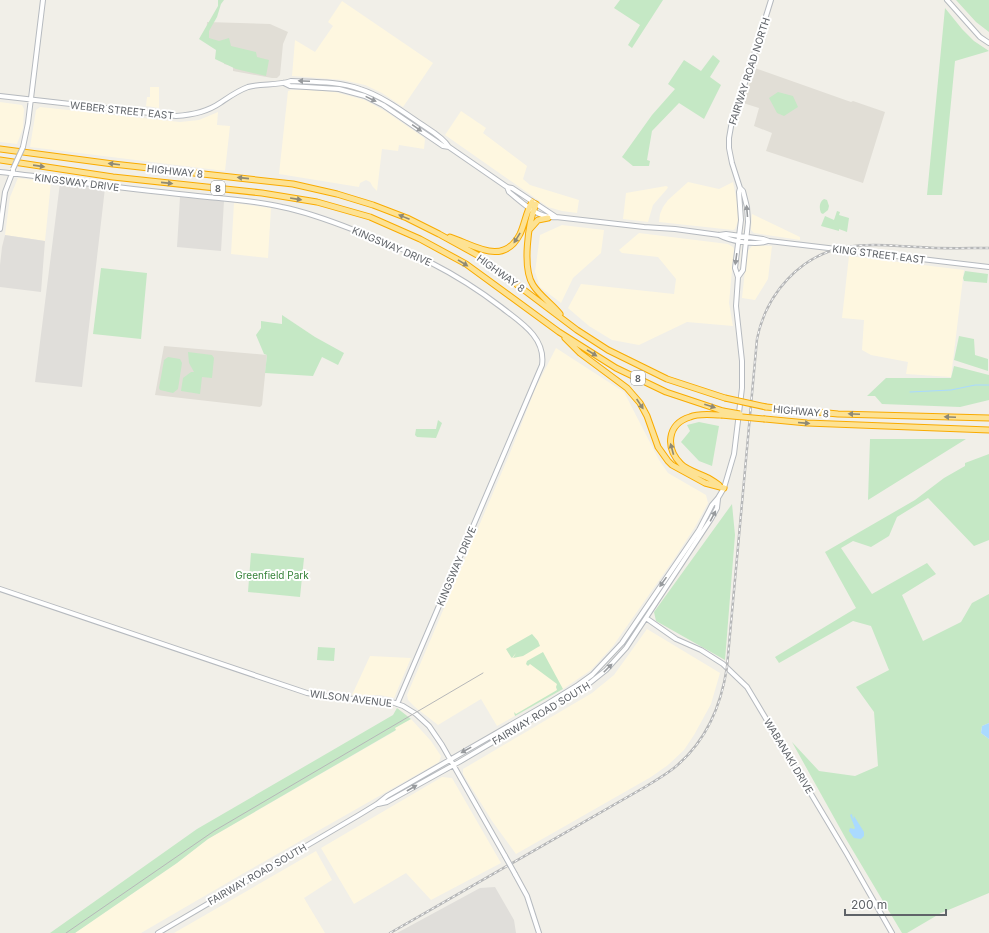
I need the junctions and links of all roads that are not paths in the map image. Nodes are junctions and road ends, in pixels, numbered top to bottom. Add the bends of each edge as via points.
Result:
1 (43, 0) edge
2 (772, 0) edge
3 (947, 0) edge
4 (989, 43) edge
5 (0, 96) edge
6 (31, 100) junction
7 (0, 150) edge
8 (0, 160) edge
9 (13, 171) junction
10 (0, 172) edge
11 (507, 187) junction
12 (740, 188) junction
13 (534, 203) junction
14 (531, 209) junction
15 (556, 217) junction
16 (548, 218) junction
17 (0, 229) edge
18 (530, 230) junction
19 (439, 234) junction
20 (719, 235) junction
21 (739, 236) junction
22 (747, 239) junction
23 (739, 241) junction
24 (989, 267) edge
25 (738, 277) junction
26 (564, 320) junction
27 (559, 332) junction
28 (722, 413) junction
29 (989, 418) edge
30 (989, 430) edge
31 (724, 488) junction
32 (718, 498) junction
33 (0, 589) edge
34 (646, 618) junction
35 (397, 704) junction
36 (450, 759) junction
37 (453, 765) junction
38 (377, 804) junction
39 (158, 933) edge
40 (539, 933) edge
41 (892, 933) edge

1 - 6 main road
2 - 12 main road, FAIRWAY ROAD NORTH via 732,121 729,138 732,163
3 - 4 main road
5 - 6 main road, WEBER STREET EAST
6 - 9 main road, bridge via 23,147
6 - 11 main road, WEBER STREET EAST via 184,116 206,110 233,94 264,84 290,81 349,86 380,97 410,116
19 -> 7 highway, HIGHWAY 8 / 8 via 373,205 293,184
8 -> 27 highway, HIGHWAY 8 / 8 via 113,177 262,193 317,202 370,217 420,239 466,264
9 - 10 main road, KINGSWAY DRIVE
9 - 17 main road via 3,201
9 - 35 main road, KINGSWAY DRIVE via 108,186 269,204 308,214 382,240 433,263 482,293 535,336 543,355 542,365
11 - 13 main road, WEBER STREET EAST
11 - 14 main road via 509,192
12 - 21 main road, FAIRWAY ROAD NORTH
22 -> 12 main road, FAIRWAY ROAD NORTH via 747,207
13 - 14 highway
13 - 15 main road, KING STREET EAST
14 - 16 main road
14 - 18 highway
14 -> 19 highway via 516,240 502,251 487,251
15 - 16 main road, KING STREET EAST
15 - 20 main road, KING STREET EAST
16 - 18 highway via 538,220
18 - 26 highway via 526,261 528,276 534,287
19 - 26 highway, HIGHWAY 8 / 8 via 478,256
20 - 21 main road, KING STREET EAST
20 - 23 main road, KING STREET EAST via 725,239
21 - 22 main road, KING STREET EAST
21 - 23 main road, FAIRWAY ROAD NORTH
22 - 23 main road, KING STREET EAST
22 - 24 main road, KING STREET EAST via 762,243 769,241
22 - 25 main road, FAIRWAY ROAD SOUTH via 743,270
23 -> 25 main road, FAIRWAY ROAD SOUTH via 735,268
25 - 31 main road, FAIRWAY ROAD SOUTH via 736,315 742,361 742,388 734,454
29 -> 26 highway, HIGHWAY 8 / 8, bridge via 838,414 766,407 725,398 667,379 608,350
27 -> 28 highway, HIGHWAY 8 / 8 via 616,368 666,392
27 -> 31 highway via 580,353 627,388 640,403 658,447 672,465 705,483
28 -> 30 highway, HIGHWAY 8 / 8, bridge via 807,423
31 -> 28 highway via 683,465 675,457 670,439 680,421 690,416
31 - 32 main road, FAIRWAY ROAD SOUTH
34 -> 32 main road, FAIRWAY ROAD SOUTH via 711,519 717,508
32 -> 36 main road, FAIRWAY ROAD SOUTH via 622,643 599,668 578,685
33 - 35 main road, WILSON AVENUE via 307,693 337,698 384,700
37 -> 34 main road, FAIRWAY ROAD SOUTH via 589,685 626,648
34 - 41 main road, WABANAKI DRIVE via 672,637 701,650 723,664 747,687
35 - 36 main road, WILSON AVENUE via 414,713 429,726
36 - 37 main road, WILSON AVENUE
36 - 38 main road, FAIRWAY ROAD SOUTH
38 -> 37 main road, FAIRWAY ROAD SOUTH via 386,802
37 - 40 main road, WILSON AVENUE, bridge via 515,874
38 - 39 main road, FAIRWAY ROAD SOUTH

